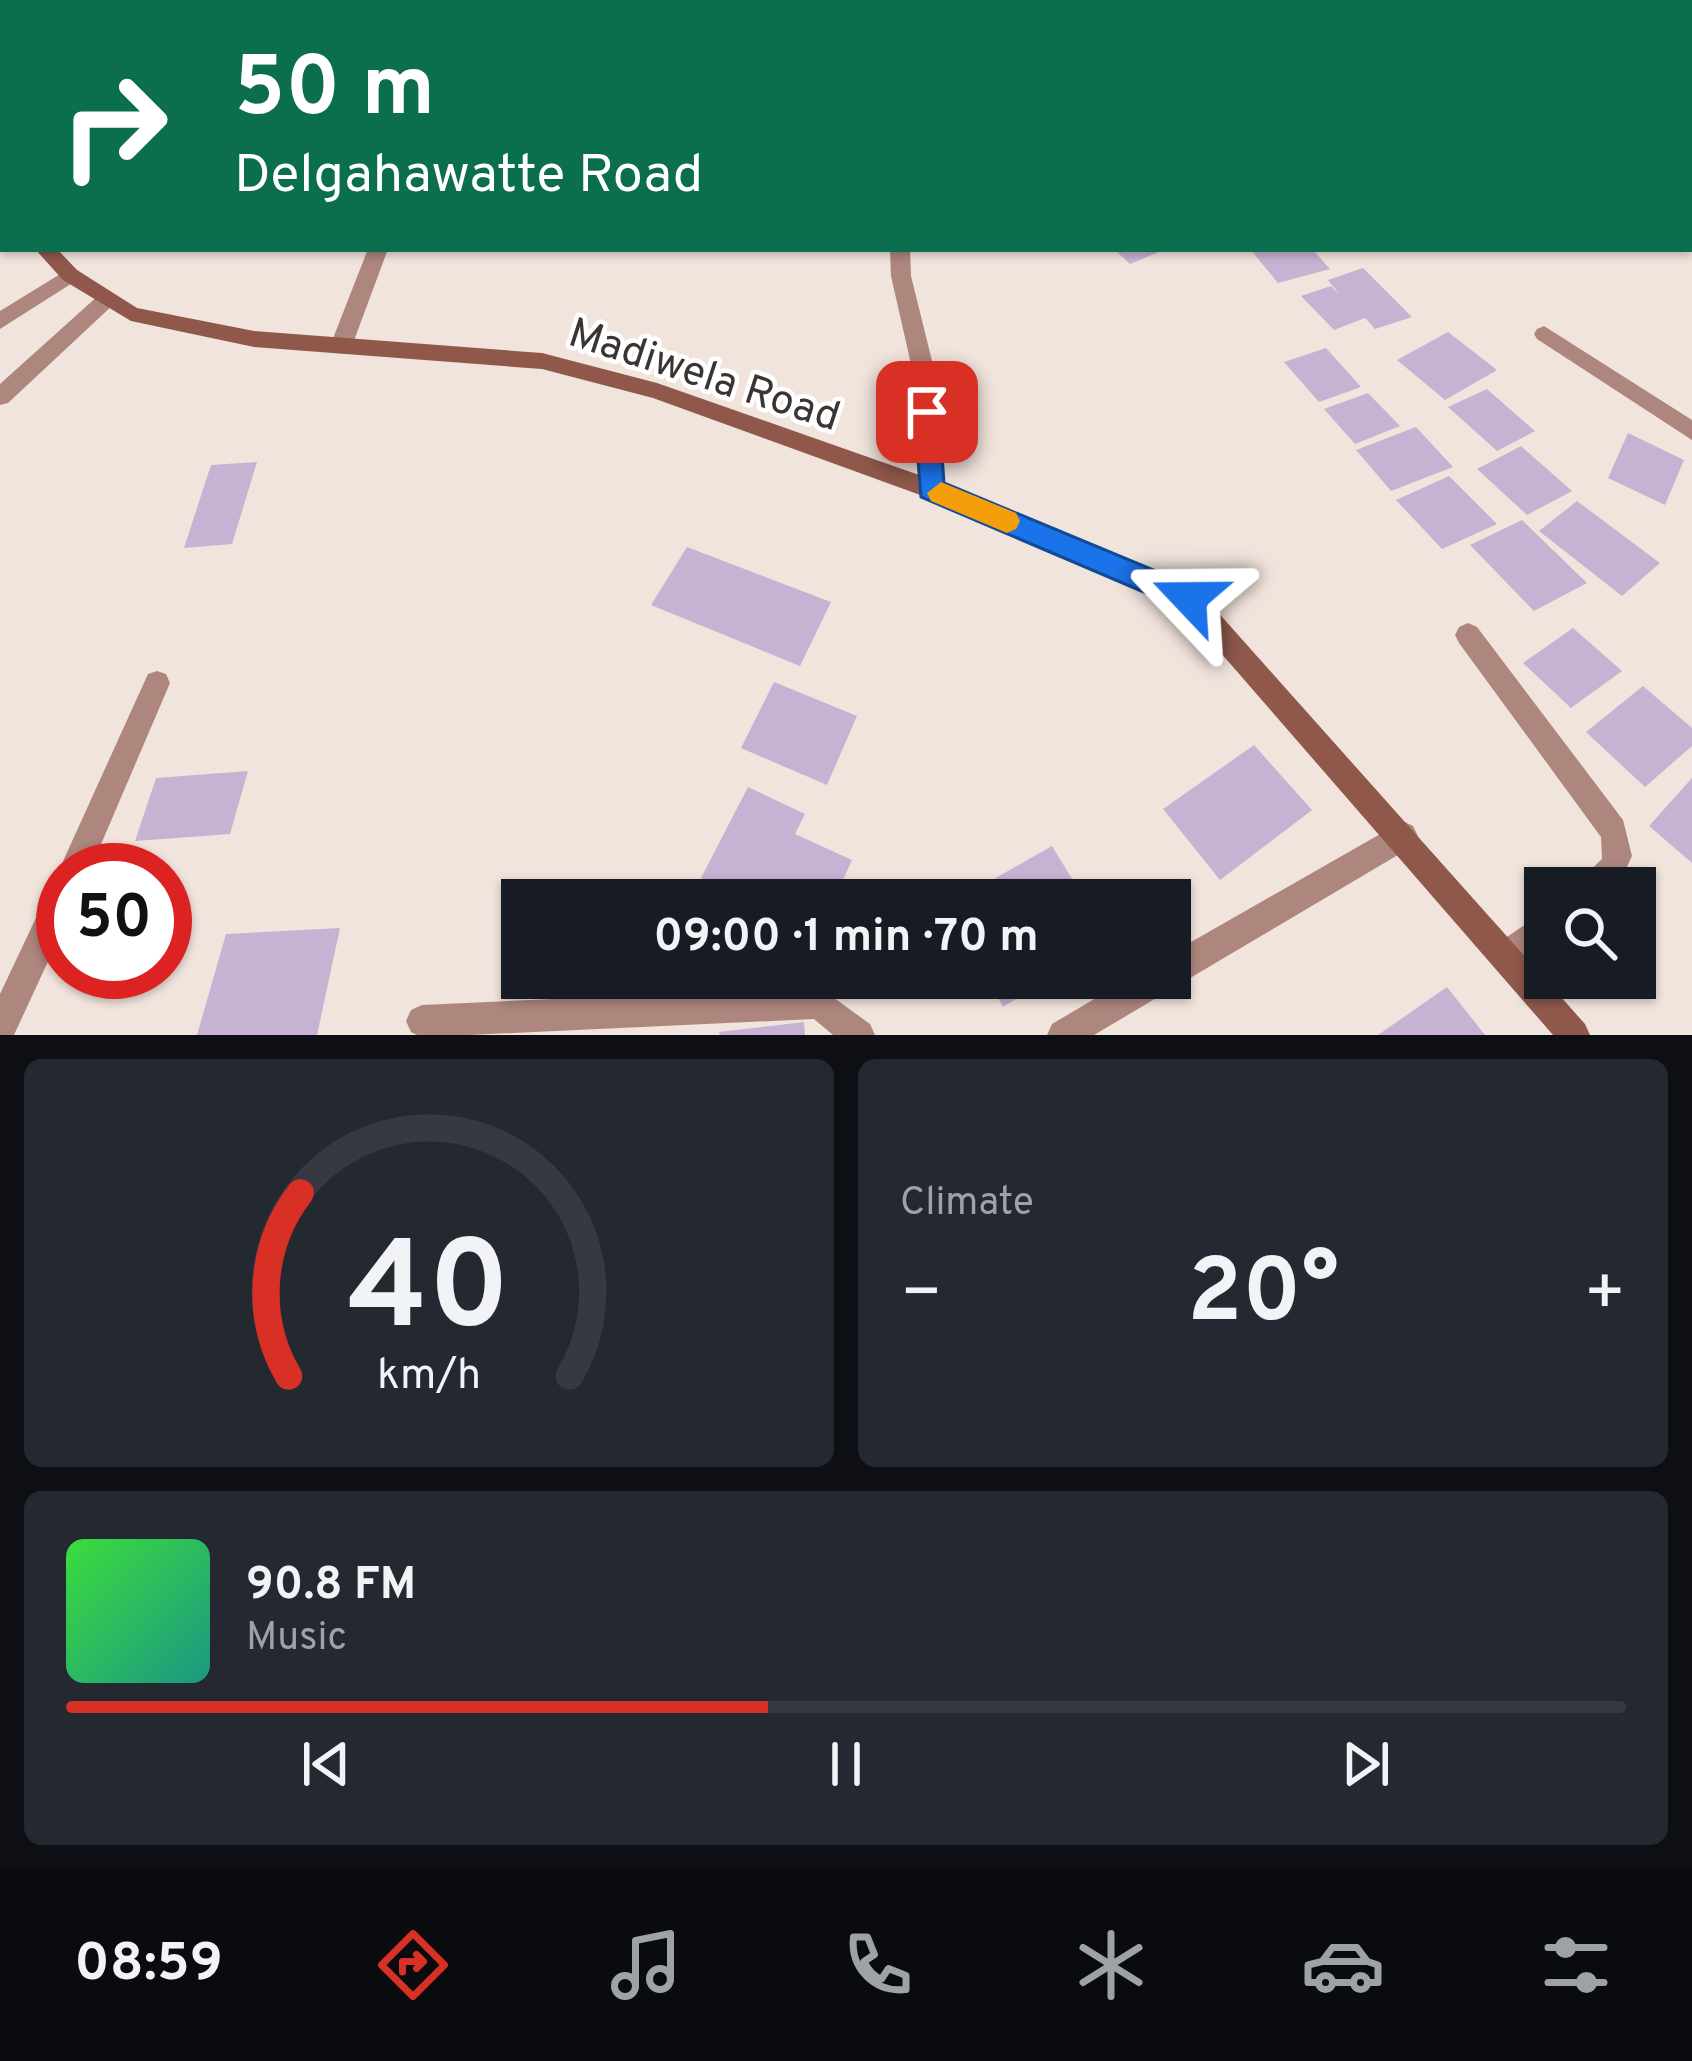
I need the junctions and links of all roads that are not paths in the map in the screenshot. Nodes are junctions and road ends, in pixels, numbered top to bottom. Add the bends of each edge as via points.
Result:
1 (48, 252) edge
2 (377, 252) edge
3 (900, 252) edge
4 (70, 275) junction
5 (107, 298) junction
6 (0, 321) edge
7 (1544, 334) dead end
8 (341, 346) junction
9 (0, 397) edge
10 (1692, 431) edge
11 (931, 489) junction
12 (1468, 635) dead end
13 (157, 683) dead end
14 (1402, 836) junction
15 (87, 843) edge
16 (1617, 867) edge
17 (1524, 942) edge
18 (36, 952) edge
19 (1506, 956) junction
20 (1191, 960) edge
21 (1124, 999) edge
22 (422, 1021) dead end
23 (0, 1029) edge
24 (859, 1035) edge
25 (1063, 1035) edge
26 (1574, 1035) edge

1 - 4 main road, Madiwela Road
2 - 8 street
3 - 11 street via 925,374
4 - 5 main road, Madiwela Road
4 - 6 street
5 - 8 main road, Madiwela Road via 130,314 254,339
5 - 9 street
7 - 10 street
8 - 11 main road, Madiwela Road via 542,361 657,391
11 - 14 main road, Madiwela Road via 1189,598
12 - 16 street via 1613,830
13 - 15 street
14 - 19 main road, Madiwela Road
14 - 20 street
17 - 19 street
18 - 23 street
19 - 26 main road, Madiwela Road
21 - 25 street
22 - 24 street via 819,1004

